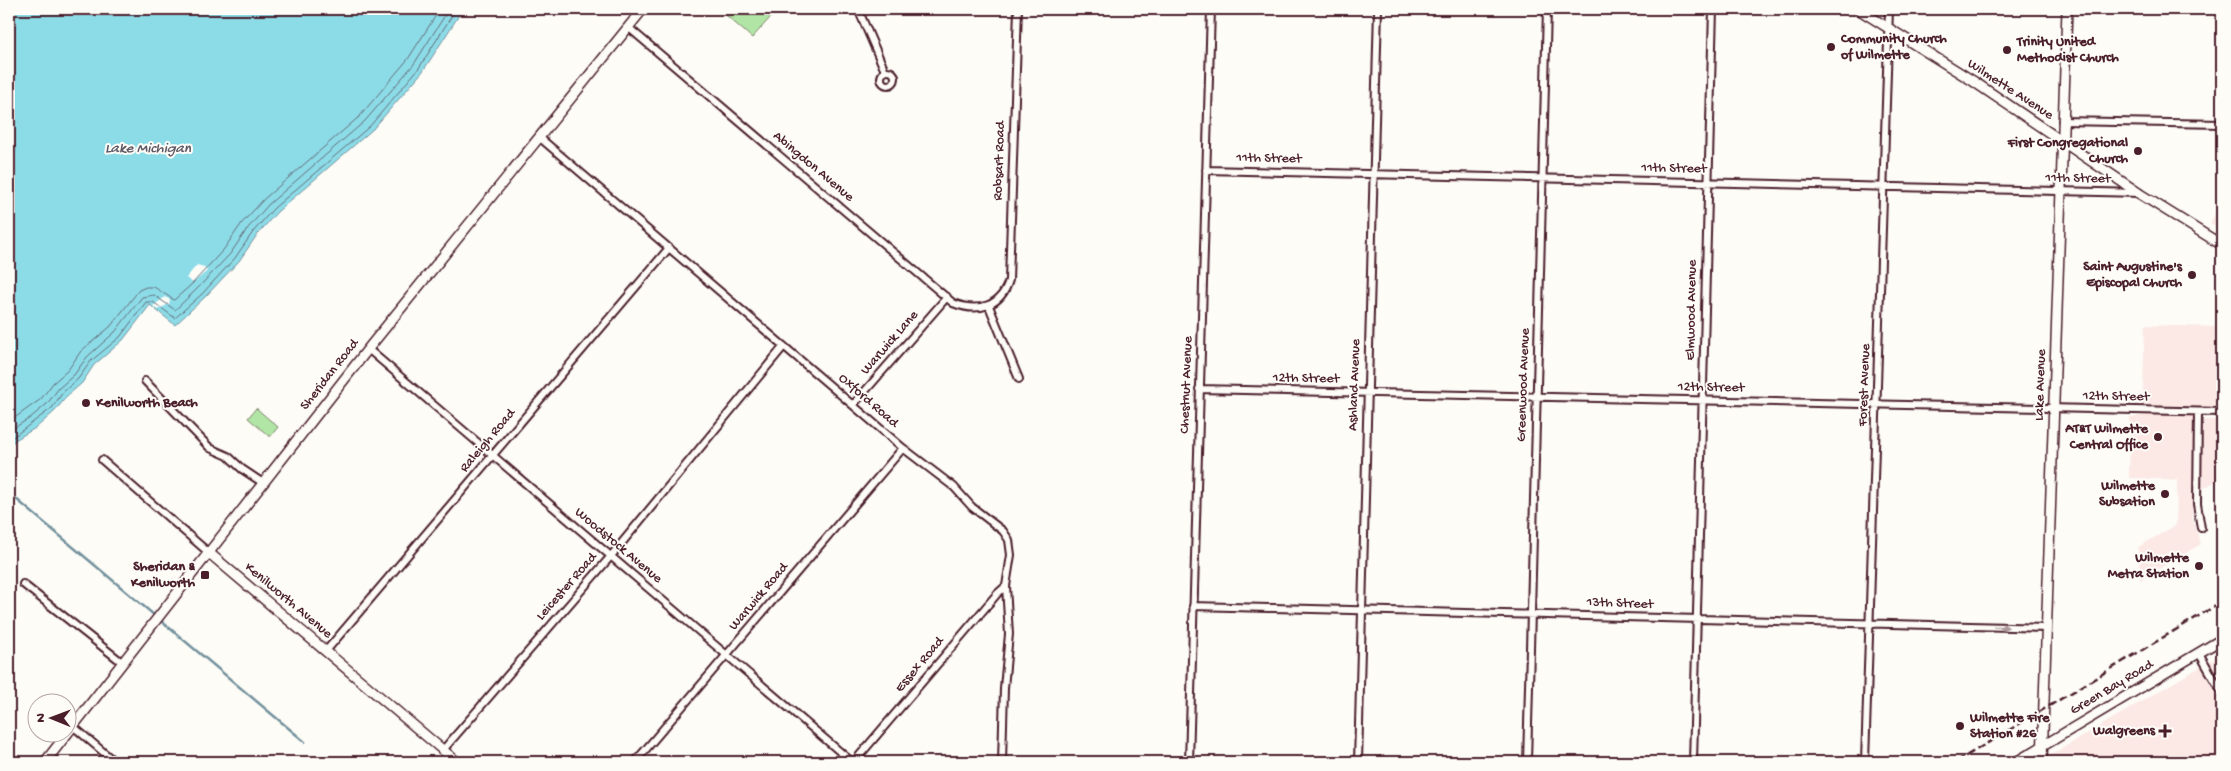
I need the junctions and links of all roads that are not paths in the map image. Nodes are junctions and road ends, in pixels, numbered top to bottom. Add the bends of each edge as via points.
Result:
1 (642, 9) edge
2 (858, 9) edge
3 (1018, 9) edge
4 (1211, 9) edge
5 (1378, 9) edge
6 (1547, 9) edge
7 (1713, 9) edge
8 (1858, 9) edge
9 (1889, 9) edge
10 (2066, 9) edge
11 (628, 27) junction
12 (1888, 30) junction
13 (885, 71) dead end
14 (2062, 121) junction
15 (2222, 124) edge
16 (539, 137) junction
17 (2062, 139) junction
18 (1206, 170) junction
19 (1374, 174) junction
20 (1542, 178) junction
21 (1708, 182) junction
22 (1884, 187) junction
23 (2060, 191) junction
24 (2140, 194) junction
25 (2222, 244) edge
26 (669, 248) junction
27 (946, 297) junction
28 (989, 306) junction
29 (784, 346) junction
30 (368, 349) junction
31 (1020, 379) dead end
32 (145, 381) dead end
33 (1200, 389) junction
34 (1368, 393) junction
35 (1537, 396) junction
36 (1703, 400) junction
37 (1876, 404) junction
38 (853, 405) junction
39 (2054, 408) junction
40 (2198, 412) junction
41 (2222, 412) edge
42 (903, 448) junction
43 (492, 456) junction
44 (102, 460) dead end
45 (263, 483) junction
46 (2201, 528) dead end
47 (208, 552) junction
48 (610, 556) junction
49 (23, 584) dead end
50 (1006, 586) junction
51 (1193, 606) junction
52 (1362, 610) junction
53 (1531, 614) junction
54 (1697, 619) junction
55 (1870, 622) junction
56 (2047, 628) junction
57 (2222, 639) edge
58 (326, 651) junction
59 (2199, 653) junction
60 (727, 655) junction
61 (123, 663) junction
62 (2222, 693) edge
63 (78, 721) edge
64 (78, 730) edge
65 (60, 744) edge
66 (2042, 746) junction
67 (444, 750) junction
68 (45, 762) edge
69 (115, 762) edge
70 (458, 762) edge
71 (635, 762) edge
72 (853, 762) edge
73 (1002, 762) edge
74 (1189, 762) edge
75 (1358, 762) edge
76 (1527, 762) edge
77 (1693, 762) edge
78 (1865, 762) edge
79 (2016, 762) edge
80 (2042, 762) edge

1 - 11 street, Sheridan Road
2 - 13 street
3 - 28 street, Robsart Road via 1009,273 1005,290
4 - 18 street, Chestnut Avenue
5 - 19 street, Ashland Avenue
6 - 20 street, Greenwood Avenue
7 - 21 street, Elmwood Avenue
8 - 12 street, Wilmette Avenue
9 - 12 street, Forest Avenue
10 - 14 street, Lake Avenue
11 - 16 street, Sheridan Road
11 - 27 street, Abingdon Avenue
12 - 17 street, Wilmette Avenue
12 - 22 street, Forest Avenue
14 - 15 street
14 - 17 street, Lake Avenue
16 - 26 street, Oxford Road
16 - 30 street, Sheridan Road
17 - 23 street, Lake Avenue
17 - 24 street, Wilmette Avenue
18 - 19 street, 11th Street
18 - 33 street, Chestnut Avenue
19 - 20 street, 11th Street
19 - 34 street, Ashland Avenue
20 - 21 street, 11th Street
20 - 35 street, Greenwood Avenue
21 - 22 street, 11th Street
21 - 36 street, Elmwood Avenue
22 - 23 street, 11th Street
22 - 37 street, Forest Avenue
23 - 24 street, 11th Street
23 - 39 street, Lake Avenue
24 - 25 street, Wilmette Avenue
26 - 29 street, Oxford Road
26 - 43 street, Raleigh Road
27 - 28 street, Abingdon Avenue via 967,308
27 - 38 street, Warwick Lane
28 - 31 street
29 - 38 street, Oxford Road
29 - 48 street, Leicester Road
30 - 43 street, Woodstock Avenue
30 - 45 street, Sheridan Road
32 - 45 street via 210,448 228,456
33 - 34 street, 12th Street
33 - 51 street, Chestnut Avenue
34 - 35 street, 12th Street
34 - 52 street, Ashland Avenue
35 - 36 street, 12th Street
35 - 53 street, Greenwood Avenue
36 - 37 street, 12th Street
36 - 54 street, Elmwood Avenue
37 - 39 street, 12th Street
37 - 55 street, Forest Avenue
38 - 42 street, Oxford Road
39 - 40 street, 12th Street
39 - 56 street, Lake Avenue
40 - 41 street, 12th Street
40 - 46 street via 2197,504
42 - 50 street, Oxford Road via 954,487 972,507 1003,531 1009,540 1011,555
42 - 60 street, Warwick Road
43 - 48 street, Woodstock Avenue
43 - 58 street, Raleigh Road
44 - 47 street, Kenilworth Avenue
45 - 47 street, Sheridan Road
47 - 58 street, Kenilworth Avenue
47 - 61 street, Sheridan Road
48 - 60 street, Woodstock Avenue
48 - 67 street, Leicester Road
49 - 61 street
50 - 72 street, Essex Road
50 - 73 street, Oxford Road via 1009,634
51 - 52 street, 13th Street
51 - 74 street, Chestnut Avenue
52 - 53 street, 13th Street
52 - 75 street, Ashland Avenue
53 - 54 street, 13th Street
53 - 76 street, Greenwood Avenue
54 - 55 street, 13th Street
54 - 77 street, Elmwood Avenue
55 -> 56 street, 13th Street
55 - 78 street, Forest Avenue
56 - 66 street, Lake Avenue
57 - 59 street, Green Bay Road
58 - 67 street, Kenilworth Avenue
59 - 62 street
59 - 66 street, Green Bay Road
60 - 71 street, Warwick Road
60 - 72 street, Woodstock Avenue
61 - 63 street, Sheridan Road
64 - 69 street
65 - 68 street, Sheridan Road
66 - 79 street, Green Bay Road
66 - 80 street, Lake Avenue
67 - 70 street, Kenilworth Avenue

